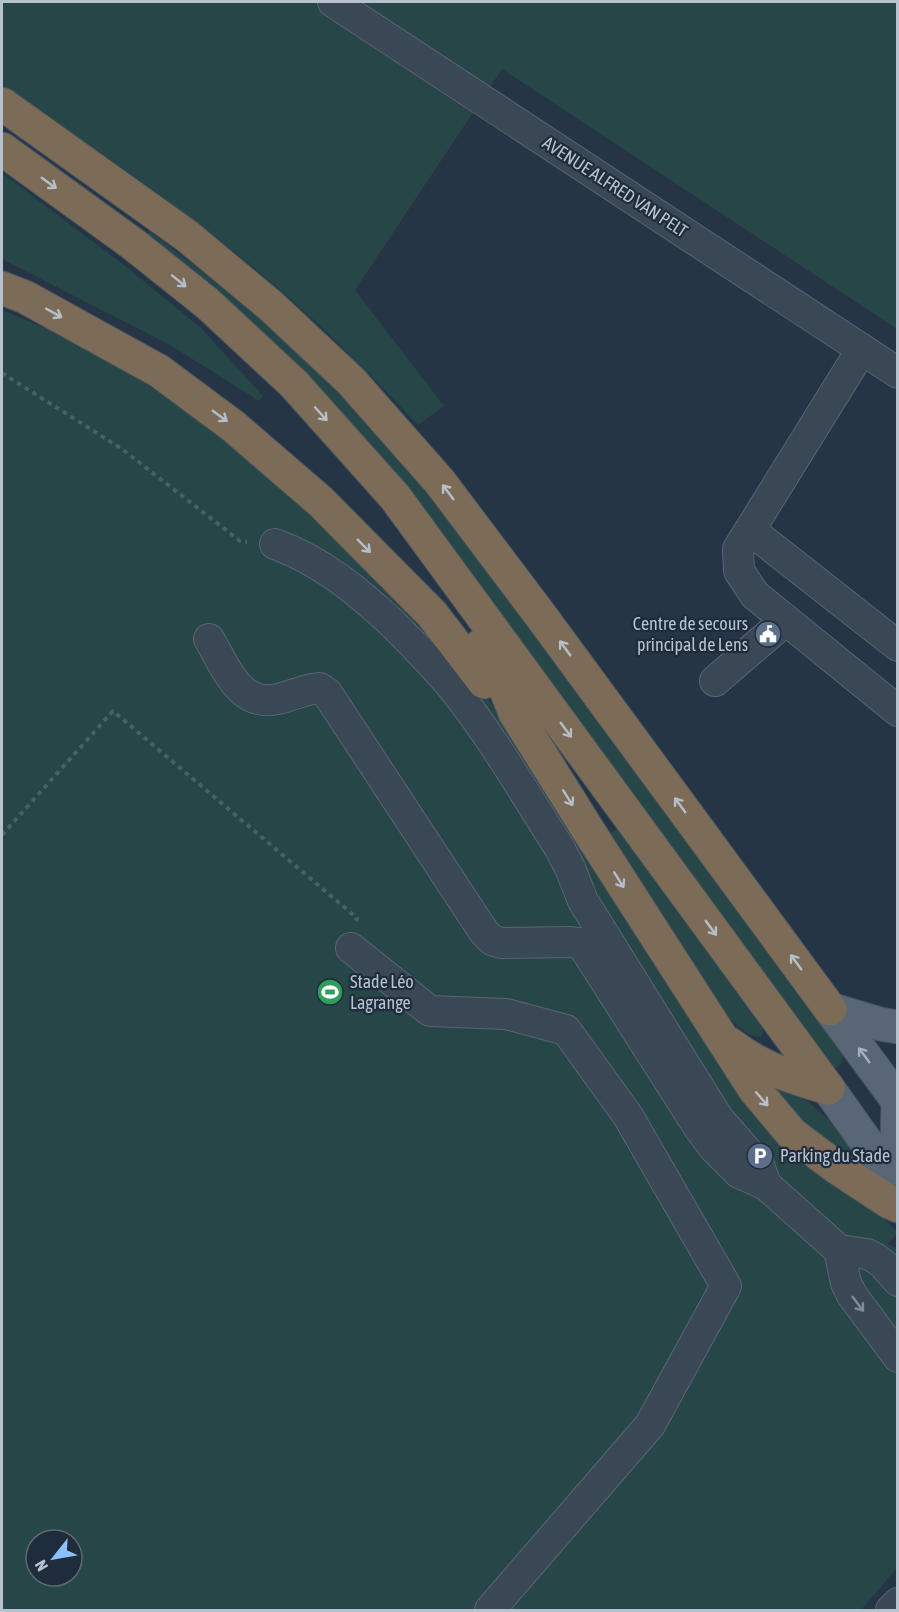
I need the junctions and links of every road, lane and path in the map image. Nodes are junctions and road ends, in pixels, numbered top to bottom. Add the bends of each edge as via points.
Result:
1 (333, 2) edge
2 (2, 104) edge
3 (2, 149) edge
4 (2, 288) edge
5 (862, 349) junction
6 (2, 373) edge
7 (897, 373) edge
8 (395, 497) junction
9 (750, 530) junction
10 (275, 544) joint
11 (846, 605) junction
12 (786, 620) junction
13 (209, 639) dead end
14 (816, 645) junction
15 (897, 646) edge
16 (716, 681) dead end
17 (897, 711) edge
18 (515, 713) junction
19 (2, 835) edge
20 (351, 948) joint
21 (831, 1009) junction
22 (897, 1027) edge
23 (717, 1033) junction
24 (828, 1088) junction
25 (897, 1101) edge
26 (766, 1185) junction
27 (897, 1193) edge
28 (839, 1250) junction
29 (897, 1281) edge
30 (897, 1357) edge
31 (897, 1603) edge
32 (490, 1611) edge
33 (891, 1611) edge

1 - 5 street, AVENUE ALFRED VAN PELT
21 -> 2 highway via 447,491 351,381 271,306 187,236
3 -> 8 highway via 207,303 294,384
4 -> 18 highway via 159,371 233,426 320,501 432,614 492,692
5 - 7 street, AVENUE ALFRED VAN PELT
5 - 9 street
6 - 10 path via 122,449 240,541
8 - 18 highway via 417,554 500,675
8 -> 24 highway
9 - 11 street
9 - 12 street via 738,549 739,571 755,595
10 - 26 street via 303,555 365,598 452,687 481,725 559,848 584,901 718,1118 759,1165
11 - 14 street
11 - 15 street
12 - 14 street
12 - 16 street
13 - 26 street via 236,685 250,698 278,699 320,688 327,693 484,932 501,943 569,942 585,949 714,1148 739,1173
14 - 17 street
18 -> 23 highway
19 - 20 path via 113,711 357,918
20 - 32 street via 430,1011 506,1014 566,1030 628,1116 726,1286 650,1425
21 - 22 main road
25 -> 21 main road
23 - 24 highway via 751,1060
23 -> 27 highway via 754,1090 792,1134 889,1202
24 - 25 main road
24 - 27 main road
25 - 27 main road
26 - 28 street
28 - 29 street via 875,1258
28 -> 30 street via 852,1295
31 - 33 street

